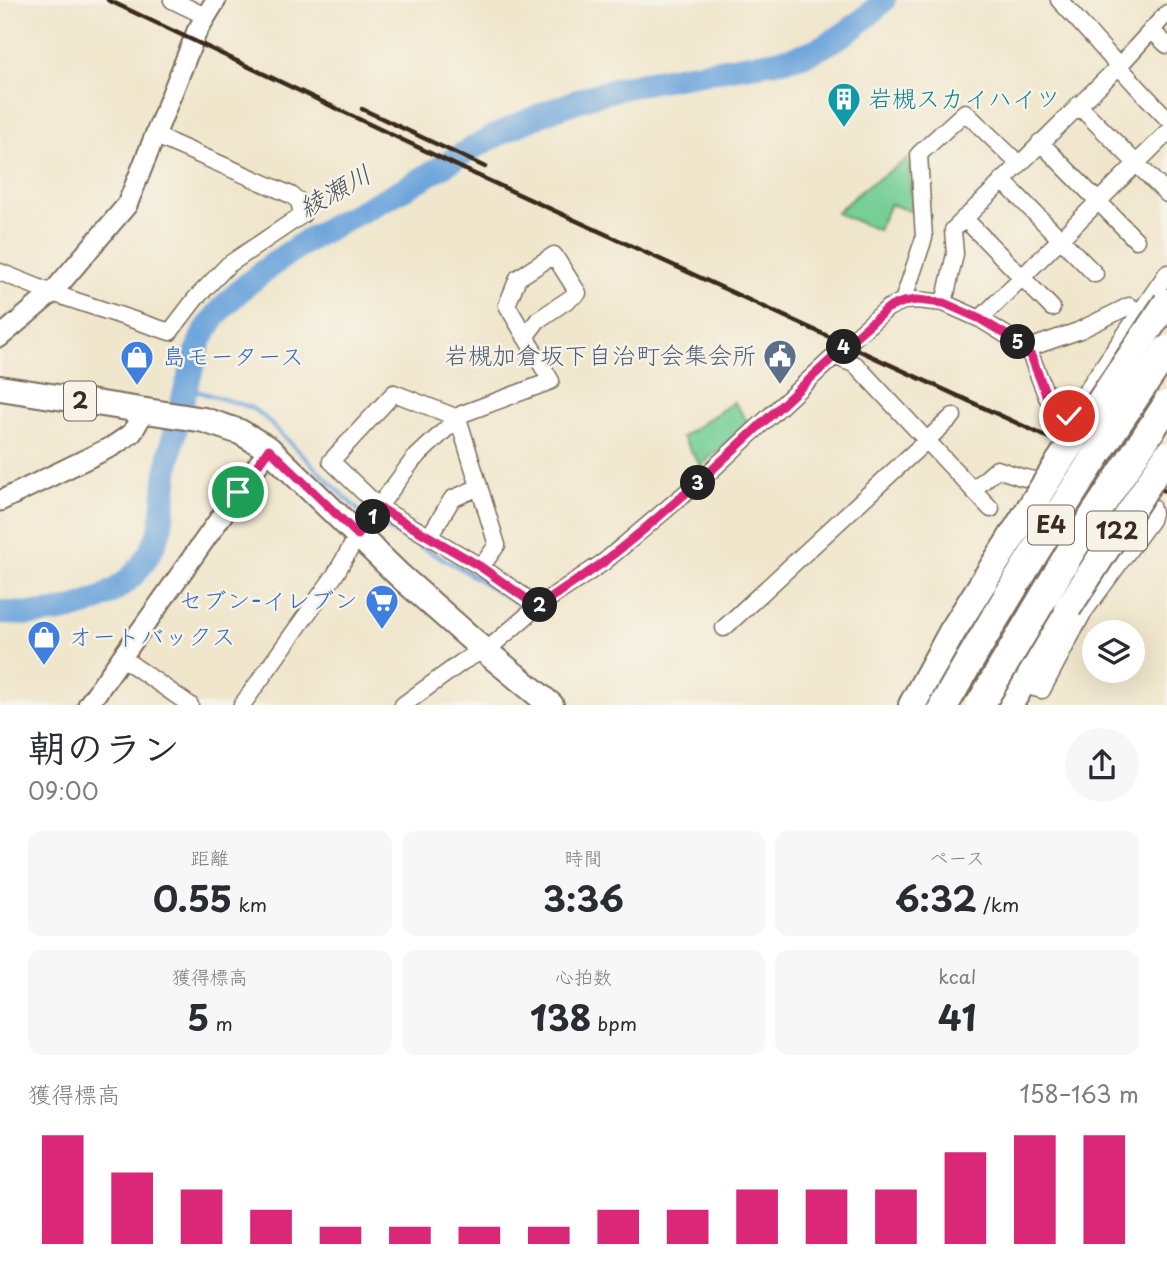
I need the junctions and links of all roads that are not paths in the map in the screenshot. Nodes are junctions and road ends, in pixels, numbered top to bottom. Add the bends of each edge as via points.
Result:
1 (172, 0) edge
2 (1059, 0) edge
3 (211, 8) edge
4 (1167, 13) edge
5 (1151, 30) junction
6 (1167, 46) edge
7 (1119, 66) junction
8 (1078, 105) junction
9 (1167, 118) edge
10 (1167, 133) edge
11 (156, 136) junction
12 (1040, 142) junction
13 (1018, 163) junction
14 (1137, 163) junction
15 (1002, 180) junction
16 (1167, 194) edge
17 (1098, 201) junction
18 (964, 218) junction
19 (1060, 240) junction
20 (1136, 240) dead end
21 (0, 272) edge
22 (1167, 273) edge
23 (1095, 274) dead end
24 (1021, 278) junction
25 (52, 293) junction
26 (903, 302) junction
27 (1167, 302) edge
28 (944, 303) junction
29 (1052, 308) dead end
30 (1141, 313) junction
31 (980, 319) junction
32 (0, 337) edge
33 (525, 337) junction
34 (1026, 349) junction
35 (1167, 350) edge
36 (834, 356) junction
37 (0, 387) edge
38 (1167, 405) edge
39 (153, 411) junction
40 (953, 416) dead end
41 (1069, 416) junction
42 (458, 418) junction
43 (927, 440) junction
44 (269, 449) junction
45 (1167, 455) edge
46 (1167, 465) edge
47 (479, 487) junction
48 (973, 490) junction
49 (0, 501) edge
50 (991, 509) dead end
51 (370, 520) junction
52 (429, 537) junction
53 (481, 567) junction
54 (538, 607) junction
55 (724, 628) dead end
56 (484, 650) junction
57 (121, 657) junction
58 (1029, 696) edge
59 (88, 705) edge
60 (190, 705) edge
61 (242, 705) edge
62 (403, 705) edge
63 (551, 705) edge
64 (912, 705) edge
65 (944, 705) edge
66 (979, 705) edge

1 - 3 street
2 - 7 street
3 - 11 street via 187,54
4 - 5 street
5 - 6 street
5 - 7 street
7 - 8 street
7 - 9 street
8 - 12 street
8 - 14 street
10 - 14 street
11 - 25 street via 127,205
11 - 25 street via 291,195 299,201 302,215 228,265 170,332
12 - 13 street
12 - 17 street
13 - 15 street
13 - 26 street via 965,112 919,154 924,238
14 - 16 street
14 - 17 street
15 - 18 street
15 - 19 street
17 - 19 street
17 - 20 street
18 - 24 street
18 - 28 street via 953,230 955,254
19 - 23 street
19 - 24 street
21 - 25 street
22 - 30 street
24 - 29 street
24 - 31 street
25 - 32 street
26 - 28 street
26 - 36 street via 888,308
27 - 64 highway, bridge via 952,632
28 - 31 street
30 - 34 street via 1129,306
30 - 41 street
31 - 34 street
33 - 33 street via 538,320 578,293 554,255 518,278 507,305
33 - 42 street via 551,381
34 - 41 street via 1047,397
35 - 65 highway, E4, bridge via 1021,572
36 - 43 street via 856,366
36 - 54 street via 642,531
37 - 39 main road, 2
38 - 66 highway, E4, bridge via 1072,549
39 - 44 main road, 2 via 204,420 240,432
39 - 49 street via 113,446
40 - 43 street
41 - 46 street
42 - 47 street
42 - 51 street via 413,460
42 - 51 street via 394,393 331,461
43 - 48 street
43 - 55 street
44 - 51 main road, 2
44 - 57 street
45 - 58 highway, 122, bridge via 1068,608
47 - 52 street via 452,499
47 - 53 street via 497,545
48 - 50 street
48 - 58 street via 997,469 1151,506 1153,513
51 - 52 street
51 - 56 main road, 2 via 400,576
51 - 61 street
52 - 53 street
53 - 54 street
54 - 56 street
56 - 62 street
56 - 63 main road, 2
57 - 59 street
57 - 60 street

